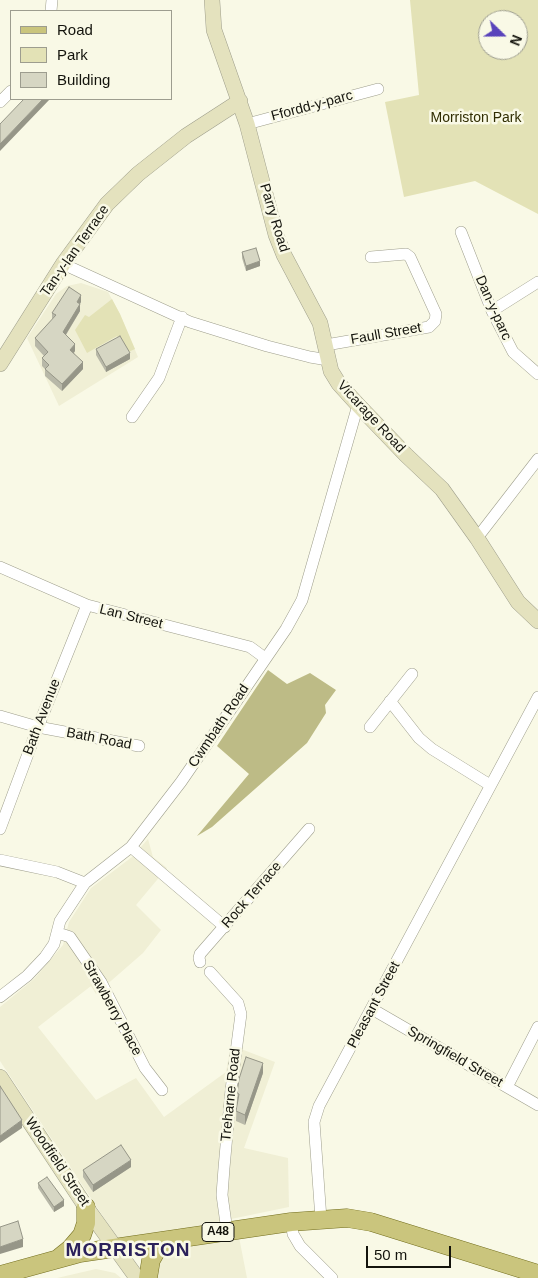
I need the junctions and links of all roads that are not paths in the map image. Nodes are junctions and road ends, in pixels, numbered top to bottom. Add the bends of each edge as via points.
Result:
1 (212, 0) edge
2 (378, 89) dead end
3 (10, 91) edge
4 (240, 101) junction
5 (0, 102) edge
6 (247, 124) junction
7 (461, 232) dead end
8 (371, 257) dead end
9 (64, 264) junction
10 (538, 282) edge
11 (492, 311) junction
12 (182, 317) junction
13 (327, 352) junction
14 (0, 364) edge
15 (538, 374) edge
16 (358, 405) junction
17 (132, 417) dead end
18 (538, 460) edge
19 (477, 538) junction
20 (0, 567) edge
21 (87, 605) junction
22 (538, 621) edge
23 (265, 658) junction
24 (412, 674) dead end
25 (538, 697) edge
26 (390, 701) junction
27 (0, 716) edge
28 (38, 727) junction
29 (370, 727) dead end
30 (139, 746) dead end
31 (490, 785) junction
32 (0, 829) edge
33 (308, 829) dead end
34 (131, 847) junction
35 (0, 860) edge
36 (85, 883) junction
37 (225, 927) junction
38 (58, 933) junction
39 (200, 962) dead end
40 (210, 972) dead end
41 (0, 997) edge
42 (372, 1009) junction
43 (538, 1027) edge
44 (0, 1077) edge
45 (507, 1088) junction
46 (162, 1090) dead end
47 (538, 1105) edge
48 (86, 1207) junction
49 (321, 1218) junction
50 (291, 1222) junction
51 (227, 1231) junction
52 (179, 1238) junction
53 (115, 1247) junction
54 (55, 1260) junction
55 (538, 1274) edge
56 (0, 1275) edge
57 (137, 1278) edge
58 (148, 1278) edge
59 (332, 1278) edge

1 - 4 street, Parry Road via 214,30
2 - 6 street, Ffordd-y-parc
3 - 5 street
4 - 6 street, Parry Road
4 - 9 street, Tan-y-lan Terrace via 186,136 138,174 107,204
6 - 13 street, Parry Road via 276,235 320,323
7 - 11 street, Dan-y-parc
8 - 13 street, Faull Street via 406,254 410,257 436,314 434,321 429,327
9 - 12 street
9 - 14 street, Tan-y-lan Terrace
10 - 11 street
11 - 15 street, Dan-y-parc via 513,352
12 - 13 street via 310,358
12 - 17 street via 159,378
13 - 16 street, Vicarage Road via 331,371
16 - 19 street, Vicarage Road via 442,488
16 - 23 street, Cwmbath Road via 302,600
18 - 19 street
19 - 22 street, Vicarage Road via 518,602
20 - 21 street, Lan Street
21 - 23 street, Lan Street via 250,647
21 - 28 street, Bath Avenue
23 - 34 street, Cwmbath Road via 181,782
24 - 26 street
25 - 31 street
26 - 29 street
26 - 31 street via 419,738 432,749
27 - 28 street, Bath Road
28 - 30 street, Bath Road
28 - 32 street, Bath Avenue
31 - 42 street, Pleasant Street
33 - 37 street, Rock Terrace
34 - 36 street, Cwmbath Road
34 - 37 street
35 - 36 street via 57,872
36 - 38 street, Cwmbath Road via 60,921
37 - 39 street, Rock Terrace via 200,954
38 - 41 street, Cwmbath Road via 45,958
38 - 46 street, Strawberry Place via 70,937 100,982 145,1068
40 - 51 street, Treharne Road via 238,1004 241,1014 223,1177
42 - 45 street, Springfield Street
42 - 49 street, Pleasant Street via 319,1106 314,1122
43 - 45 street
44 - 48 street, Woodfield Street
45 - 47 street, Springfield Street
48 - 53 street, Woodfield Street
48 - 54 main road via 82,1235
49 - 50 main road, A48
49 - 55 main road, A48 via 371,1222
50 - 51 main road, A48
50 - 59 street via 300,1246
51 - 52 main road, A48
52 - 53 main road, A48
52 - 58 main road via 159,1246 151,1260
53 - 54 main road, A48
53 - 57 street, Woodfield Street
54 - 56 main road, A48

